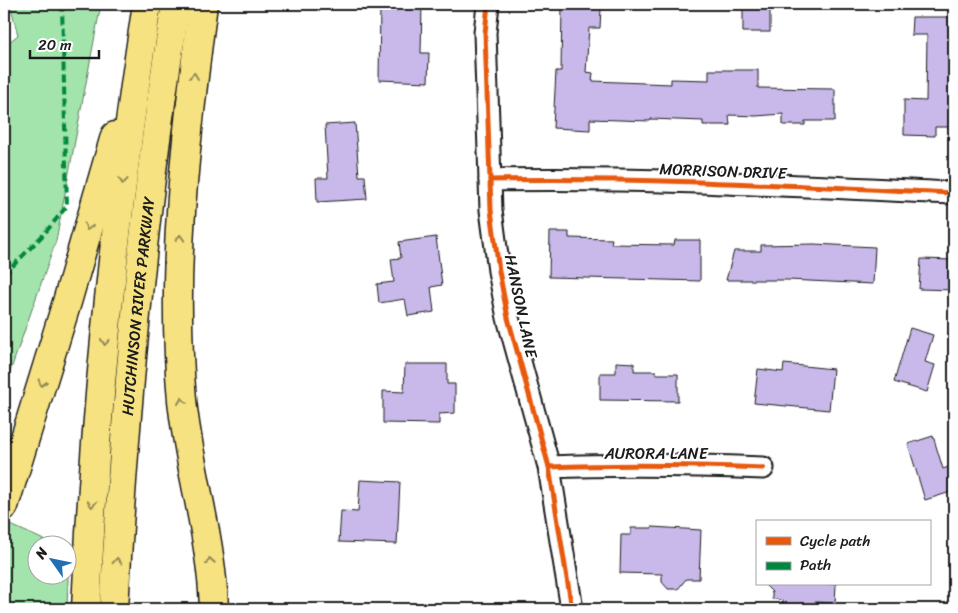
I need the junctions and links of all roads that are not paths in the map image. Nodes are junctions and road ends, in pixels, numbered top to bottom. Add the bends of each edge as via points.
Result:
1 (147, 4) edge
2 (176, 4) edge
3 (203, 4) edge
4 (488, 4) edge
5 (140, 46) junction
6 (490, 180) junction
7 (954, 193) edge
8 (549, 467) junction
9 (763, 468) dead end
10 (4, 506) edge
11 (86, 609) edge
12 (114, 609) edge
13 (214, 609) edge
14 (572, 609) edge

1 - 5 highway, HUTCHINSON RIVER PARKWAY
12 -> 2 highway, HUTCHINSON RIVER PARKWAY via 136,303 156,134
13 -> 3 highway via 210,561 182,401 178,315 184,168
4 - 6 street, HANSON LANE via 485,33
5 -> 10 highway via 67,302
5 -> 11 highway, HUTCHINSON RIVER PARKWAY via 109,294
6 - 7 street, MORRISON DRIVE via 662,181
6 - 8 street, HANSON LANE via 495,242 508,318
8 - 9 street, AURORA LANE via 633,464
8 - 14 street, HANSON LANE

